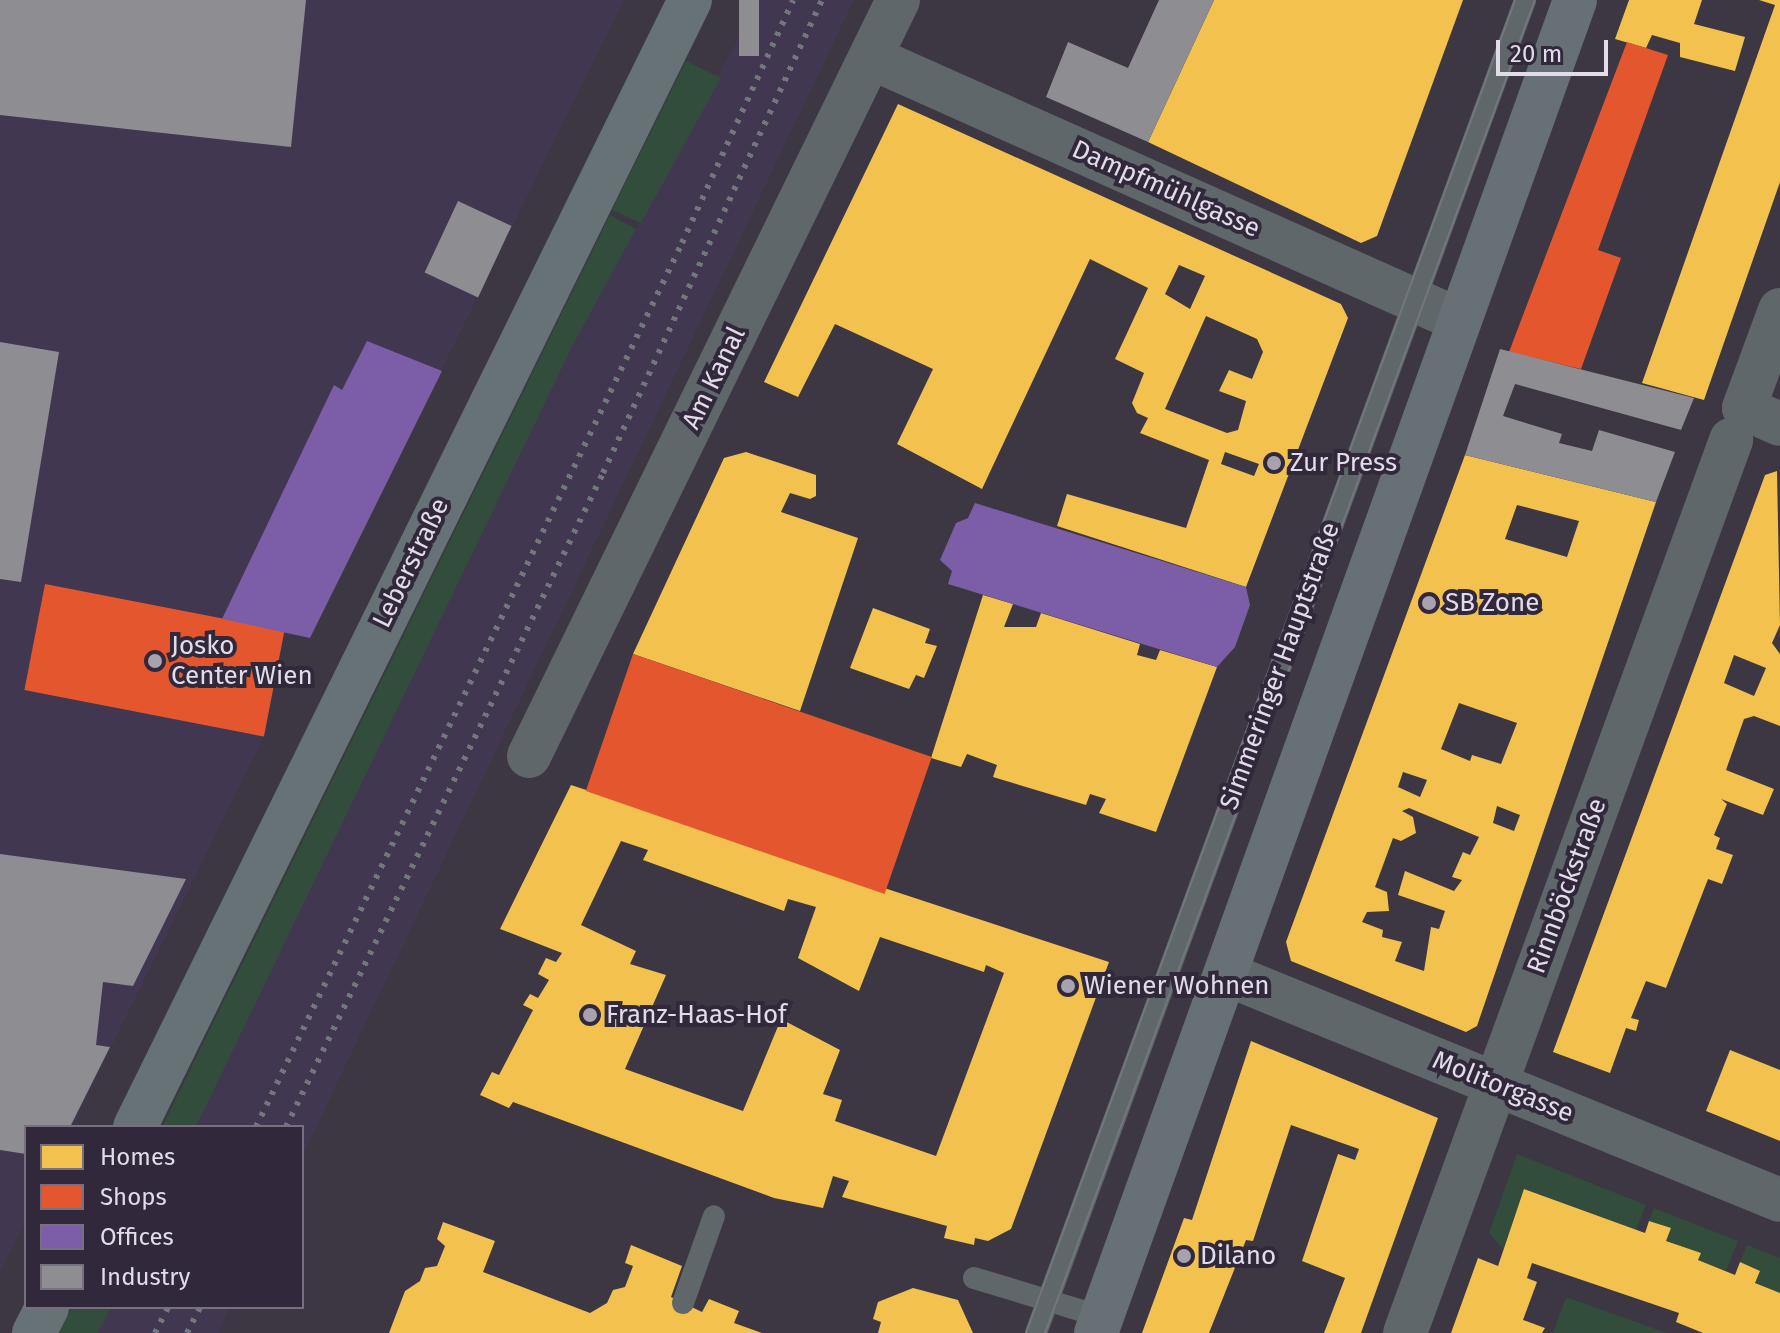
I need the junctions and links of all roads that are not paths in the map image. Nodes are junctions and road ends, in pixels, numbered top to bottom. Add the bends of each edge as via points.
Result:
1 (690, 0) edge
2 (898, 0) edge
3 (1525, 0) edge
4 (1575, 0) edge
5 (872, 58) junction
6 (1415, 300) junction
7 (1780, 310) edge
8 (1459, 320) junction
9 (1755, 423) edge
10 (529, 756) dead end
11 (1226, 974) junction
12 (1495, 1084) junction
13 (136, 1125) edge
14 (1780, 1200) edge
15 (714, 1216) dead end
16 (974, 1278) dead end
17 (1048, 1301) junction
18 (683, 1303) dead end
19 (46, 1309) edge
20 (1099, 1325) edge
21 (34, 1333) edge
22 (1036, 1333) edge
23 (1405, 1333) edge

1 - 13 street, Leberstraße
2 - 5 street, Am Kanal
3 - 6 lane, Simmeringer Hauptstraße
4 - 8 main road, Simmeringer Hauptstraße
5 - 6 street, Dampfmühlgasse
5 - 10 street, Am Kanal
6 - 8 street, Dampfmühlgasse
6 - 17 lane, Simmeringer Hauptstraße
7 - 9 street, Rinnböckstraße
8 - 11 main road, Simmeringer Hauptstraße
9 - 12 street, Rinnböckstraße
11 - 12 street, Molitorgasse
11 - 20 main road, Simmeringer Hauptstraße
12 - 14 street, Molitorgasse
12 - 23 street, Rinnböckstraße
15 - 18 lane
16 - 17 lane
17 - 20 lane
17 - 22 lane, Simmeringer Hauptstraße
19 - 21 street

